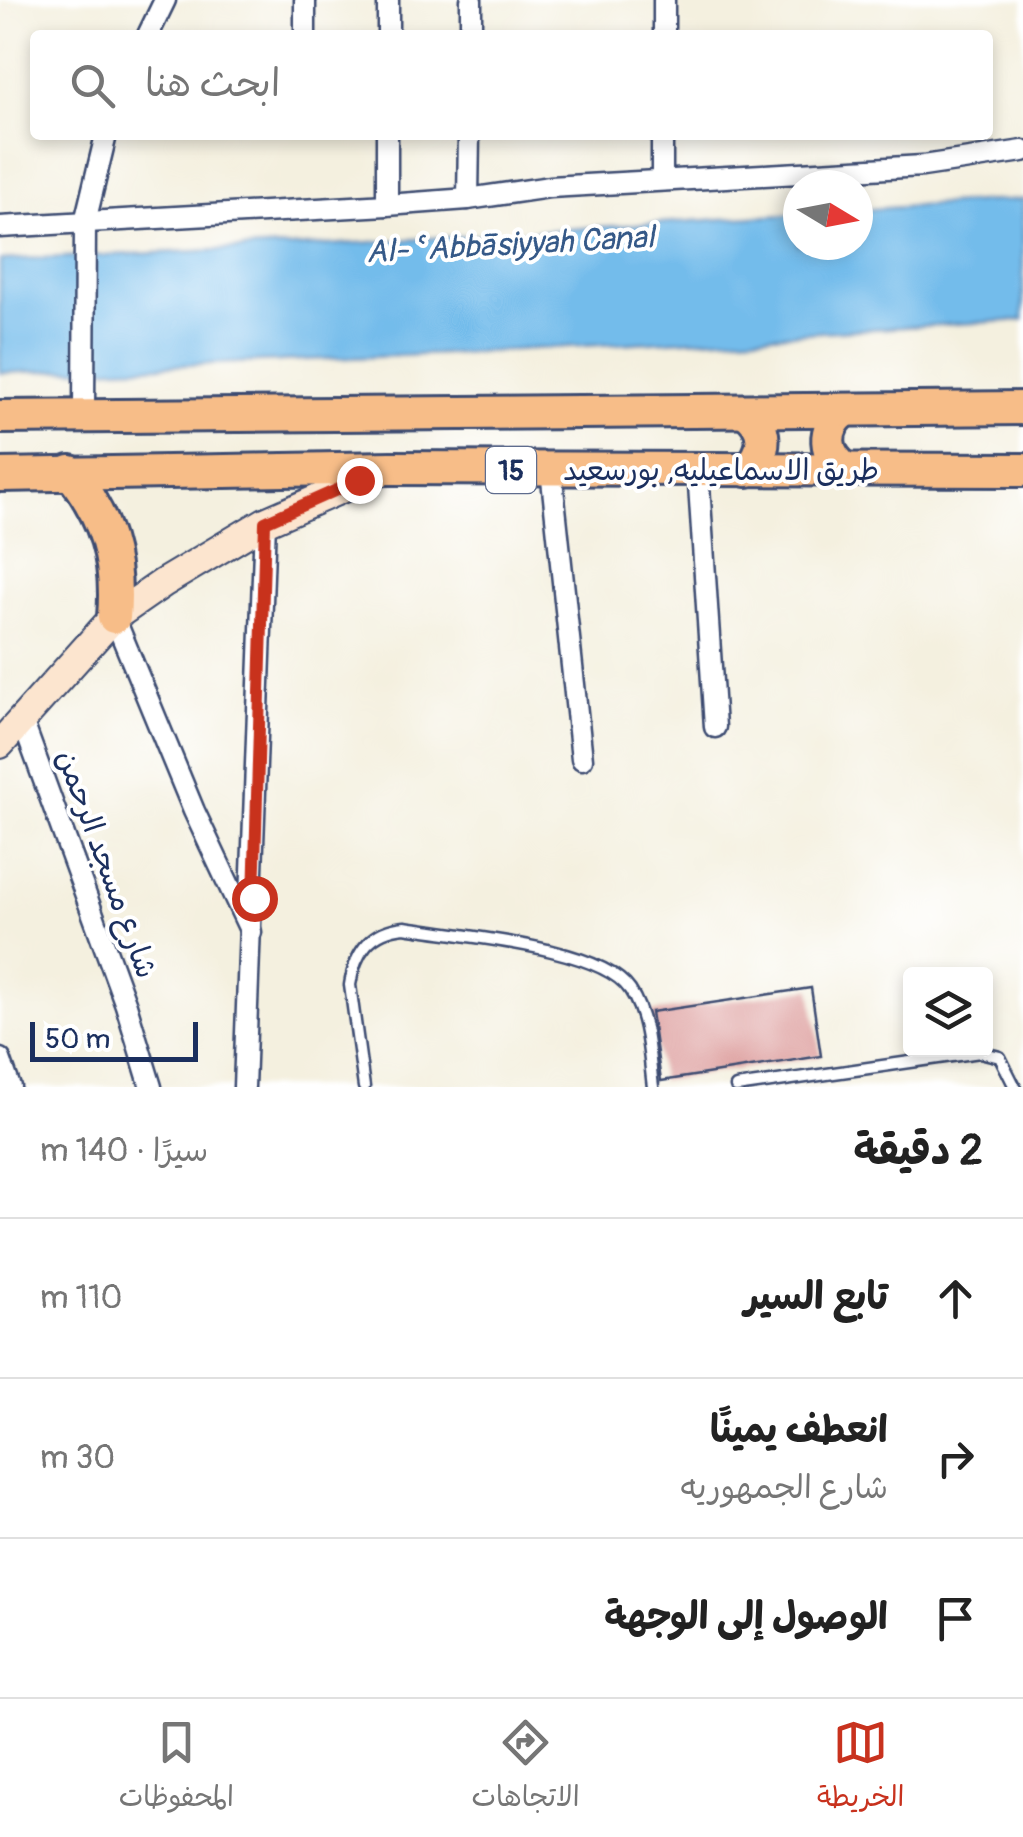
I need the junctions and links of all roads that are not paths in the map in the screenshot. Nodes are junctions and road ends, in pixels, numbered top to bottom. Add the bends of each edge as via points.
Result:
1 (165, 0) edge
2 (305, 0) edge
3 (388, 0) edge
4 (471, 0) edge
5 (664, 0) edge
6 (150, 30) edge
7 (305, 30) edge
8 (388, 30) edge
9 (470, 30) edge
10 (664, 30) edge
11 (105, 140) edge
12 (388, 140) edge
13 (469, 140) edge
14 (662, 140) edge
15 (1023, 151) edge
16 (662, 180) junction
17 (468, 199) junction
18 (387, 205) junction
19 (85, 222) junction
20 (0, 227) edge
21 (1023, 408) edge
22 (844, 410) junction
23 (745, 411) junction
24 (84, 414) junction
25 (0, 417) edge
26 (391, 468) junction
27 (551, 470) junction
28 (698, 470) junction
29 (747, 470) junction
30 (847, 470) junction
31 (1023, 470) edge
32 (70, 472) junction
33 (0, 475) edge
34 (265, 522) junction
35 (114, 617) junction
36 (22, 720) junction
37 (716, 727) dead end
38 (0, 744) edge
39 (582, 760) dead end
40 (252, 935) junction
41 (0, 1059) edge
42 (10, 1087) edge
43 (151, 1087) edge
44 (244, 1087) edge
45 (364, 1087) edge
46 (654, 1087) edge
47 (736, 1087) edge
48 (1015, 1087) edge

1 - 6 street
2 - 7 street
3 - 8 street
4 - 9 street
5 - 10 street
11 - 19 street
12 - 18 street
13 - 17 street
14 - 16 street
15 - 16 street via 923,166
16 - 17 street
17 - 18 street
18 - 19 street
19 - 20 street
19 - 24 street
21 - 22 highway, طريق الاسماعيليه, بورسعيد
22 - 23 highway, طريق الاسماعيليه, بورسعيد
22 - 30 highway via 830,426 828,446
23 - 24 highway, طريق الاسماعيليه, بورسعيد
23 - 29 highway via 763,434 760,455
24 - 25 highway, طريق الاسماعيليه, بورسعيد
26 - 27 highway, طريق الاسماعيليه, بورسعيد / 15
26 - 32 highway, طريق الاسماعيليه, بورسعيد / 15
26 - 34 main road
27 - 28 highway, طريق الاسماعيليه, بورسعيد / 15
27 - 39 street
28 - 29 highway, طريق الاسماعيليه, بورسعيد / 15
28 - 37 street
29 - 30 highway, طريق الاسماعيليه, بورسعيد / 15
30 - 31 highway, طريق الاسماعيليه, بورسعيد / 15
32 - 33 highway, طريق الاسماعيليه, بورسعيد / 15
32 - 35 highway via 90,496 114,554
34 - 35 main road
34 - 40 street
35 - 36 main road
35 - 40 street
36 - 38 main road
36 - 43 street, شارع مسجد الرحمن
40 - 44 street
41 - 42 street
45 - 46 lane via 352,969 374,935 405,927 579,957 618,975 642,1016
47 - 48 lane via 980,1052 1000,1057

